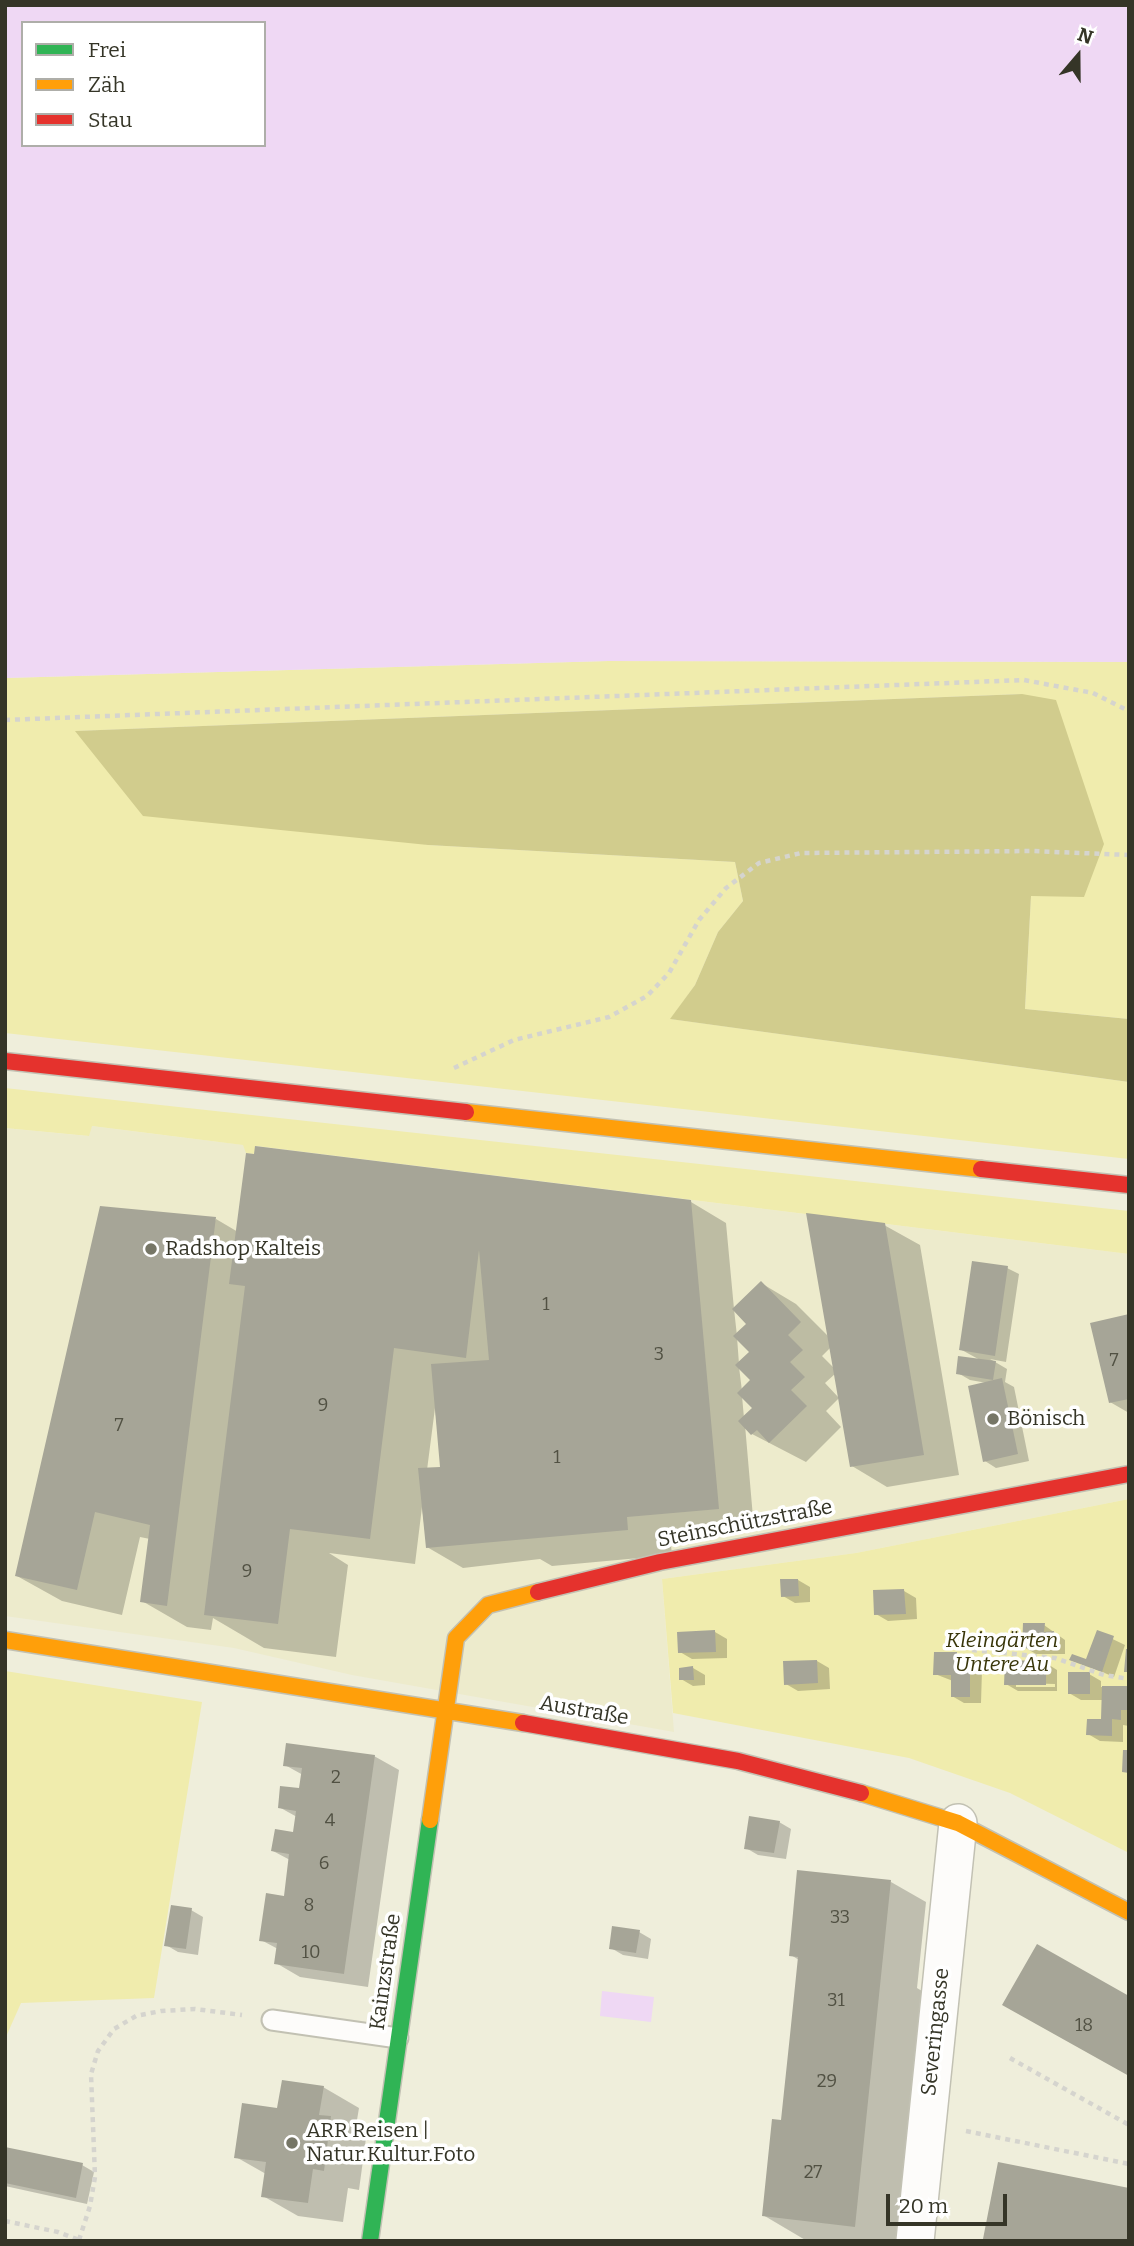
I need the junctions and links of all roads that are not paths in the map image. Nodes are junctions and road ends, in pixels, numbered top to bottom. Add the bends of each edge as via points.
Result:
1 (5, 1061) edge
2 (1129, 1185) edge
3 (1129, 1474) edge
4 (5, 1640) edge
5 (444, 1709) junction
6 (958, 1823) junction
7 (1129, 1912) edge
8 (272, 2020) road end
9 (398, 2038) junction
10 (370, 2241) edge
11 (915, 2241) edge

1 - 2 main road
3 - 5 main road, Steinschützstraße via 660,1562 488,1605 456,1638
4 - 5 main road, Austraße
5 - 6 main road, Austraße via 738,1761
5 - 9 main road, Kainzstraße
6 - 7 main road, Austraße
6 - 11 street, Severingasse
8 - 9 lane
9 - 10 main road, Kainzstraße

